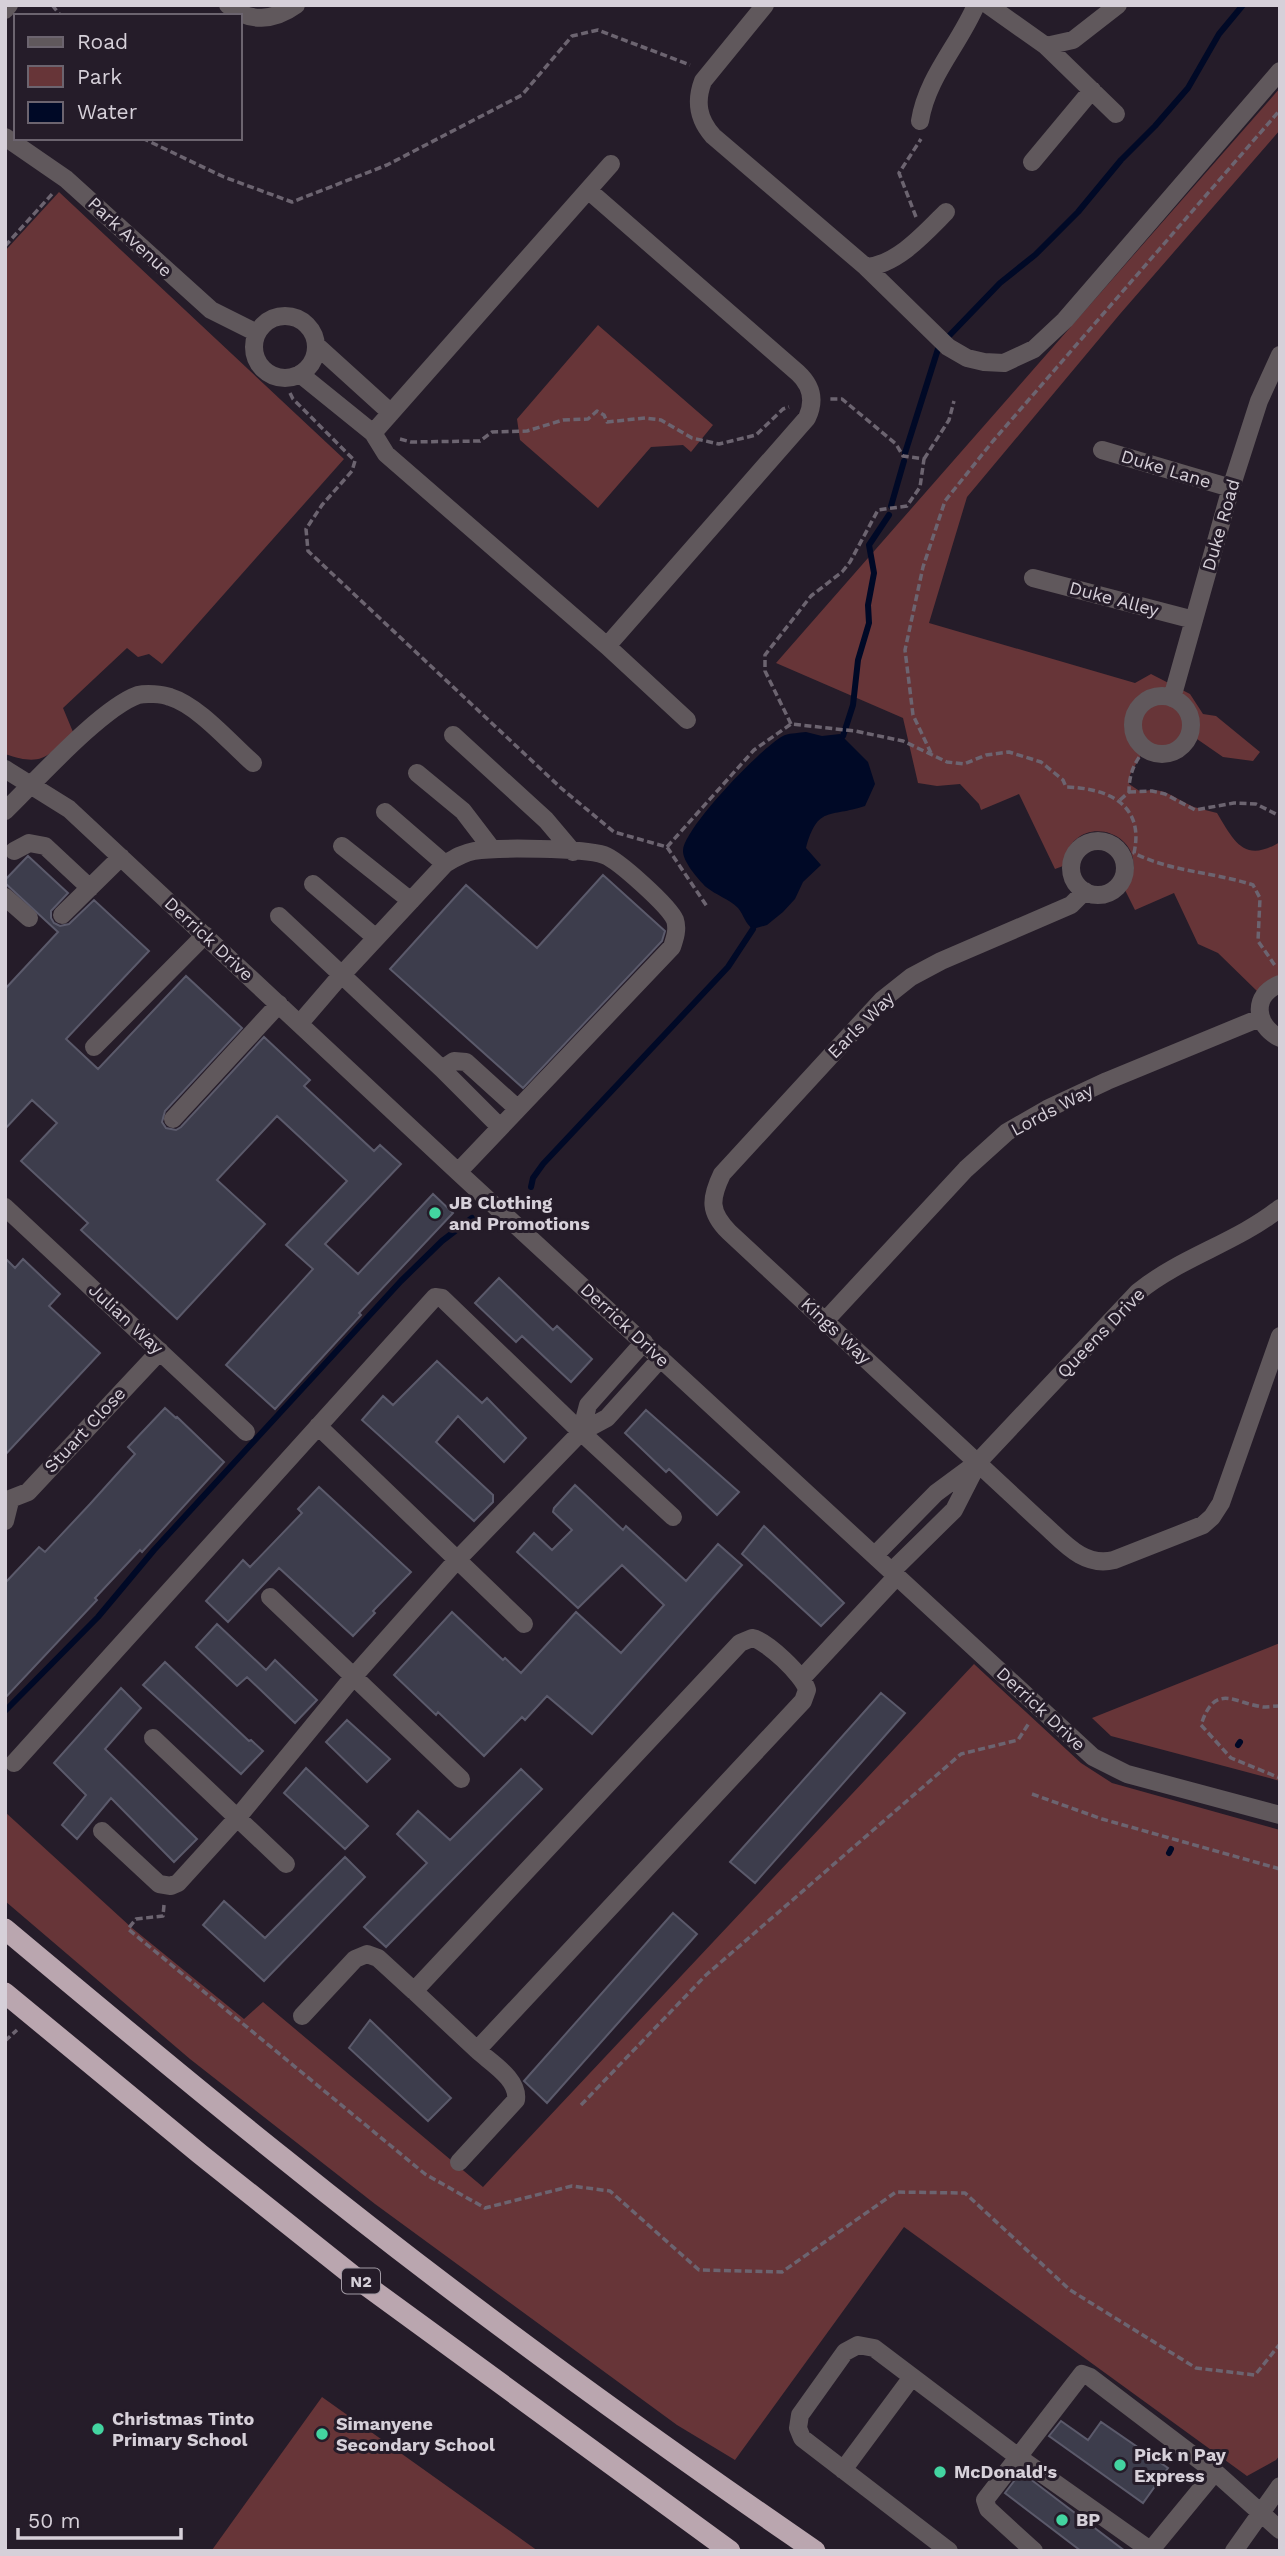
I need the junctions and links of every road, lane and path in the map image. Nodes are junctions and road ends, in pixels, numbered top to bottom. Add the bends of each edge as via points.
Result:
1 (9, 5) edge
2 (296, 5) edge
3 (976, 5) edge
4 (989, 5) edge
5 (1118, 5) edge
6 (763, 6) edge
7 (5, 10) edge
8 (242, 14) edge
9 (1046, 46) junction
10 (1280, 71) edge
11 (709, 72) junction
12 (1092, 90) junction
13 (1280, 110) edge
14 (1116, 114) dead end
15 (920, 121) joint
16 (5, 137) edge
17 (146, 140) edge
18 (1032, 162) dead end
19 (611, 164) dead end
20 (66, 179) junction
21 (588, 190) junction
22 (946, 212) dead end
23 (923, 235) junction
24 (5, 246) edge
25 (866, 267) junction
26 (257, 333) junction
27 (316, 345) junction
28 (1280, 355) edge
29 (292, 376) junction
30 (812, 400) junction
31 (954, 401) dead end
32 (391, 413) junction
33 (373, 433) junction
34 (1102, 450) dead end
35 (924, 459) junction
36 (1231, 488) junction
37 (1033, 578) dead end
38 (1194, 620) junction
39 (607, 646) junction
40 (1172, 698) junction
41 (687, 720) dead end
42 (791, 724) junction
43 (453, 735) dead end
44 (1145, 749) junction
45 (932, 755) junction
46 (253, 764) dead end
47 (5, 769) edge
48 (417, 773) dead end
49 (32, 785) junction
50 (1129, 792) junction
51 (1120, 800) junction
52 (5, 811) edge
53 (385, 812) dead end
54 (1280, 816) edge
55 (342, 846) dead end
56 (667, 847) junction
57 (492, 849) junction
58 (14, 851) dead end
59 (573, 852) junction
60 (1129, 855) junction
61 (121, 857) junction
62 (445, 864) junction
63 (313, 884) dead end
64 (90, 888) junction
65 (1085, 891) junction
66 (5, 897) edge
67 (411, 901) junction
68 (708, 908) dead end
69 (62, 915) dead end
70 (279, 916) dead end
71 (29, 918) dead end
72 (205, 935) junction
73 (376, 938) junction
74 (343, 974) junction
75 (1280, 975) edge
76 (1280, 984) edge
77 (279, 1004) junction
78 (1260, 1018) junction
79 (300, 1023) junction
80 (1280, 1038) edge
81 (94, 1047) dead end
82 (443, 1069) junction
83 (518, 1108) junction
84 (173, 1119) dead end
85 (500, 1127) junction
86 (458, 1172) junction
87 (714, 1190) joint
88 (5, 1207) edge
89 (1280, 1208) edge
90 (825, 1321) junction
91 (1280, 1336) edge
92 (644, 1342) junction
93 (160, 1351) junction
94 (661, 1358) junction
95 (318, 1426) junction
96 (246, 1432) dead end
97 (581, 1432) junction
98 (978, 1462) junction
99 (8, 1501) edge
100 (673, 1517) dead end
101 (5, 1521) edge
102 (875, 1555) junction
103 (457, 1560) junction
104 (895, 1574) junction
105 (270, 1597) dead end
106 (524, 1623) dead end
107 (354, 1676) junction
108 (802, 1678) junction
109 (1280, 1706) edge
110 (1040, 1708) junction
111 (153, 1738) dead end
112 (14, 1763) dead end
113 (1280, 1778) edge
114 (461, 1779) dead end
115 (1032, 1794) dead end
116 (1280, 1815) edge
117 (238, 1817) junction
118 (102, 1831) dead end
119 (286, 1864) dead end
120 (1280, 1869) edge
121 (166, 1886) junction
122 (5, 1929) edge
123 (414, 1991) junction
124 (5, 1993) edge
125 (302, 2016) dead end
126 (477, 2050) junction
127 (581, 2105) dead end
128 (459, 2162) dead end
129 (1280, 2344) edge
130 (912, 2377) junction
131 (1017, 2456) junction
132 (844, 2470) junction
133 (1216, 2472) junction
134 (1280, 2486) edge
135 (1260, 2512) junction
136 (1280, 2530) edge
137 (730, 2551) edge
138 (815, 2551) edge
139 (949, 2551) edge
140 (1034, 2551) edge
141 (1150, 2551) edge
142 (1234, 2551) edge

1 - 7 street
2 - 8 street via 261,19
3 - 15 street via 934,76
4 - 9 street
5 - 9 street via 1073,40
6 - 11 street
9 - 12 street
10 - 25 street via 1065,320 1019,356 1004,363 984,362 948,347
11 - 17 path via 598,30 572,36 522,95 387,165 292,202 224,177
11 - 25 street via 698,95 705,127
12 - 14 street
12 - 18 street
13 - 45 path via 945,501 923,567 905,650 913,715
15 - 23 path via 923,137 899,173
16 - 20 street, Park Avenue
19 - 21 street
20 - 24 path
20 - 26 street, Park Avenue via 191,294 228,320
21 - 30 street via 806,380
21 - 32 street
22 - 23 street
23 - 25 street via 883,264
26 - 27 street via 272,319 291,317 309,327
26 - 29 street via 258,363 265,371
27 - 29 street via 311,365
27 - 32 street
28 - 36 street, Duke Road via 1259,401
29 - 33 street
29 - 56 path via 293,399 355,460 352,471 306,529 308,551 603,823 614,832
30 - 33 path via 783,409 756,435 719,444 692,438 661,420 607,422 597,411 588,419 563,419 527,431 492,432 480,441 411,442
30 - 35 path via 842,398 896,444 903,456
30 - 39 street via 807,418
31 - 35 path via 949,420
32 - 33 street
33 - 39 street via 386,454
34 - 36 street, Duke Lane
35 - 42 path via 920,487 907,506 877,510 850,562 811,596 765,655 765,671
36 - 38 street, Duke Road
37 - 38 street, Duke Alley
38 - 40 street, Duke Road
39 - 41 street
40 - 44 street via 1154,698 1135,716 1135,734
40 - 44 street via 1191,719 1188,738 1174,752
42 - 45 path via 902,741
42 - 56 path via 754,750
43 - 59 street via 546,820
44 - 50 path via 1133,764
45 - 51 path via 964,764 1009,752 1041,762 1066,787 1090,787
46 - 49 street via 193,708 169,696 141,694 120,703
47 - 49 street, Derrick Drive
48 - 57 street via 463,811
49 - 52 street
49 - 61 street, Derrick Drive via 69,809
50 - 51 path
50 - 54 path via 1165,794 1195,810 1256,804
51 - 60 path via 1137,838
53 - 62 street
55 - 67 street
56 - 68 path
57 - 59 street
57 - 62 street via 459,855
58 - 64 street via 29,843 45,846
59 - 83 street via 594,852 619,863 669,912 676,935 672,947
60 - 65 street via 1115,890 1097,895
60 - 65 street via 1103,841 1094,840 1078,849 1071,874
60 - 75 path via 1253,884 1260,898 1258,942
61 - 64 street
61 - 72 street, Derrick Drive
62 - 67 street
63 - 73 street
64 - 69 street
65 - 87 street, Earls Way via 1071,905 911,977 882,1000 730,1163
66 - 71 street
67 - 73 street
70 - 74 street
72 - 77 street, Derrick Drive
72 - 81 street
73 - 74 street
74 - 79 street
74 - 82 street
76 - 78 street via 1262,999
77 - 79 street, Derrick Drive
77 - 84 street
78 - 80 street via 1264,1027
78 - 90 street, Lords Way via 1047,1108 1007,1132
79 - 86 street, Derrick Drive
82 - 83 street via 454,1061 466,1062
82 - 85 street
83 - 85 street
85 - 86 street
86 - 92 street, Derrick Drive
87 - 90 street, Kings Way via 712,1203 721,1224
88 - 93 street, Julian Way
89 - 98 street, Queens Drive via 1161,1273 1138,1292
90 - 98 street, Kings Way
91 - 98 street, Kings Way via 1221,1503 1203,1525 1115,1560 1094,1562 1082,1558
92 - 94 street, Derrick Drive
92 - 97 street via 588,1405
93 - 96 street, Julian Way
93 - 99 street, Stuart Close via 28,1492
94 - 97 street via 607,1418
94 - 102 street, Derrick Drive
95 - 97 street via 438,1297
95 - 103 street
95 - 112 street
97 - 100 street
97 - 103 street
98 - 102 street, Queens Drive via 936,1493
98 - 104 street, Queens Drive via 954,1510
99 - 101 street
102 - 104 street, Derrick Drive
103 - 106 street
103 - 107 street
104 - 108 street, Queens Drive
104 - 110 street, Derrick Drive
105 - 107 street
107 - 114 street
107 - 117 street
108 - 123 street via 758,1639 740,1643
108 - 126 street via 807,1690 803,1702
109 - 113 path via 1262,1707 1224,1698 1205,1712 1201,1725 1231,1758
110 - 116 street, Derrick Drive via 1093,1757 1127,1774
110 - 127 path via 1018,1740 961,1754 706,1975
111 - 117 street
115 - 120 path
117 - 119 street
117 - 121 street via 178,1883
118 - 121 street
121 - 129 path via 163,1916 136,1919 128,1929 425,2174 485,2208 572,2186 610,2191 699,2270 782,2272 896,2192 965,2193 1070,2290 1196,2368 1255,2375
122 - 138 highway via 284,2159 453,2290
123 - 125 street via 378,1958 366,1954 355,1959
123 - 126 street
124 - 137 highway, N2 via 352,2275
126 - 128 street via 512,2082 517,2094
130 - 131 street
130 - 132 street
130 - 132 street via 874,2348 858,2345 845,2352 800,2415 798,2428 802,2438
131 - 133 street via 1084,2374
131 - 140 street via 984,2503
131 - 141 street
132 - 139 street
133 - 135 street
133 - 141 street
134 - 135 street
135 - 136 street
135 - 142 street

